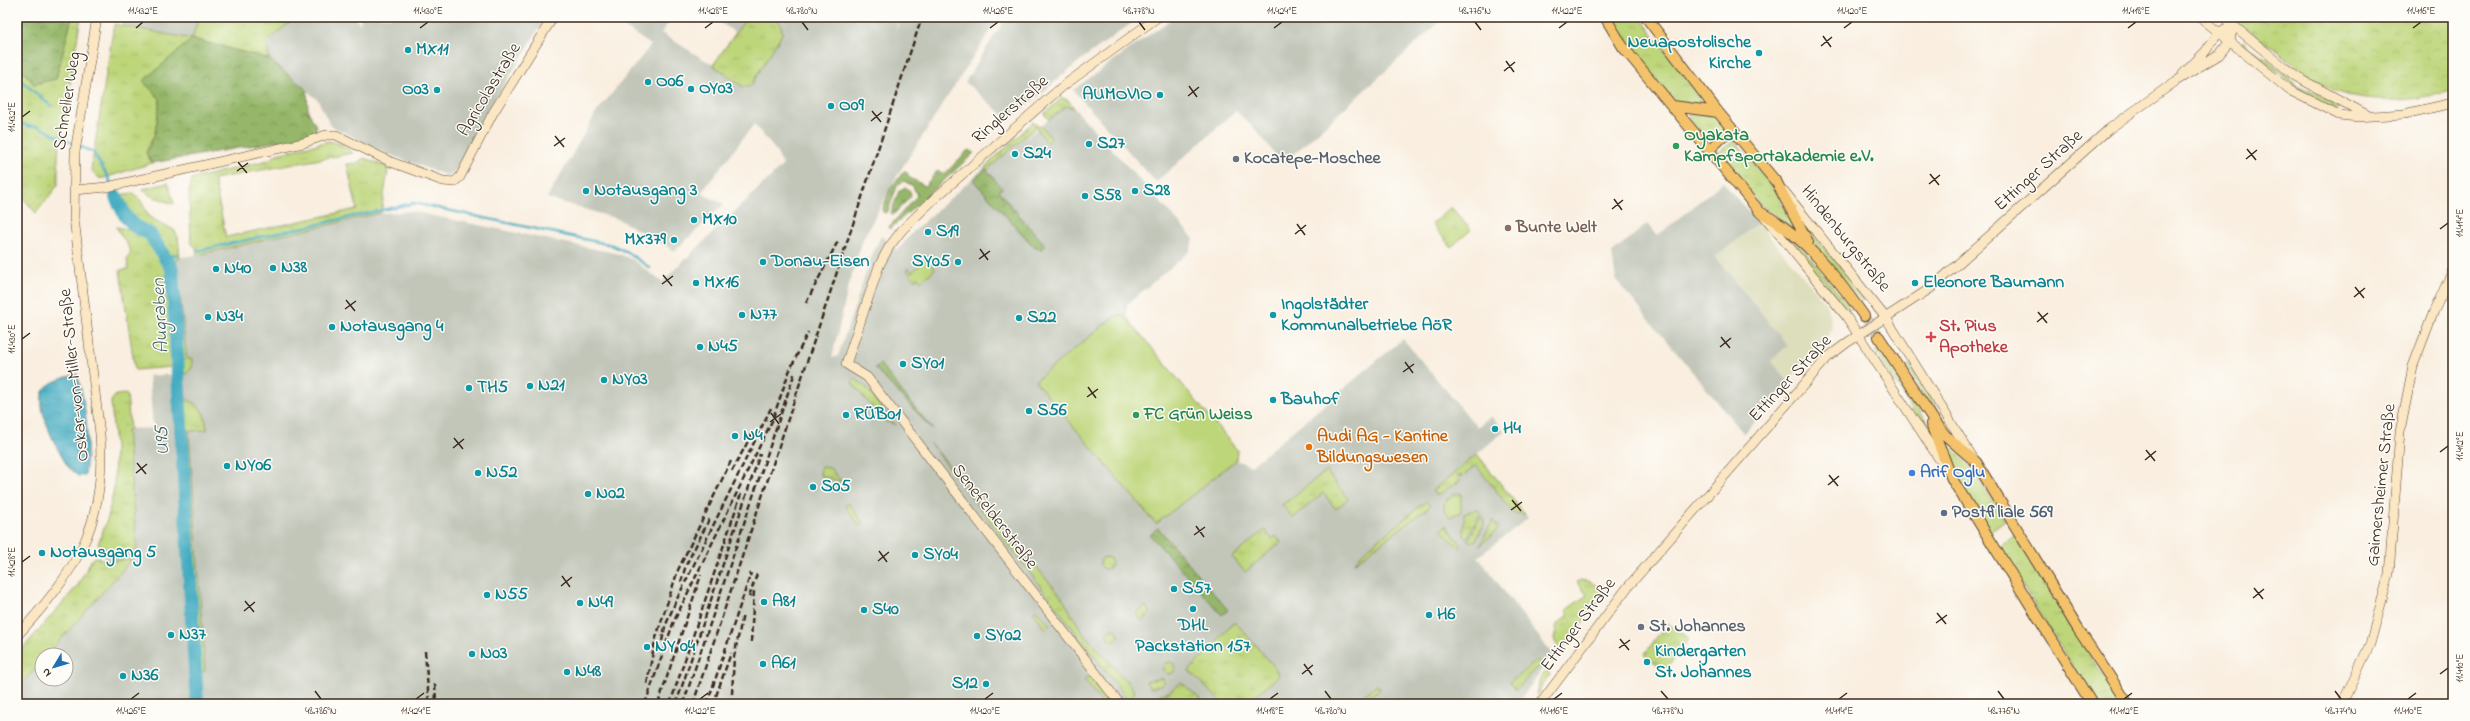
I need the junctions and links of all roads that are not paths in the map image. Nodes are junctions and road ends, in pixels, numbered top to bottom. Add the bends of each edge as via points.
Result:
1 (97, 17) edge
2 (553, 17) edge
3 (1158, 17) edge
4 (1605, 17) edge
5 (1646, 17) edge
6 (2200, 17) edge
7 (2223, 17) edge
8 (2233, 25) junction
9 (2218, 32) junction
10 (2230, 41) junction
11 (2176, 81) junction
12 (2453, 103) edge
13 (1672, 106) junction
14 (1718, 112) junction
15 (2369, 116) junction
16 (1731, 129) junction
17 (1709, 150) junction
18 (1777, 183) junction
19 (75, 190) junction
20 (75, 205) joint
21 (1760, 212) junction
22 (1813, 251) junction
23 (2453, 270) edge
24 (1864, 316) tunnel mouth
25 (1886, 318) junction
26 (1859, 335) junction
27 (1879, 337) tunnel mouth
28 (846, 364) joint
29 (1921, 404) junction
30 (1976, 462) junction
31 (1952, 479) junction
32 (17, 636) edge
33 (1111, 695) junction
34 (1117, 704) edge
35 (1120, 704) edge
36 (1540, 704) edge
37 (2092, 704) edge
38 (2128, 704) edge
39 (2342, 704) edge

1 - 19 main road, Schneller Weg via 75,152
2 - 19 main road, Agricolastraße via 493,113 458,181 450,183 404,168 336,135 328,134 303,143 117,185
3 - 28 main road, Ringlerstraße via 1063,86 934,199 895,239 872,282
4 - 13 main road, Hindenburgstraße via 1623,48
5 - 14 main road, Hindenburgstraße
6 - 9 main road
7 - 8 main road
8 - 9 main road
8 - 10 main road
8 - 15 main road via 2295,76
9 - 10 main road
9 - 11 main road via 2205,52
10 - 11 main road, Ettinger Straße via 2219,55
10 - 15 main road via 2289,90 2310,102 2346,116
11 - 25 main road, Ettinger Straße via 2093,143 1956,269
12 - 15 main road via 2404,114
13 - 14 main road
13 - 17 main road, Hindenburgstraße
14 - 16 main road, Hindenburgstraße
16 - 17 main road
16 - 18 main road, Hindenburgstraße
17 - 21 main road, Hindenburgstraße
18 - 22 main road, Hindenburgstraße
18 - 25 main road, Hindenburgstraße
19 - 20 main road, Schneller Weg
20 - 32 main road, Oskar-von-Miller-Straße via 78,258 100,434 100,488 96,512 72,570
21 - 22 main road, Hindenburgstraße via 1784,226
21 - 26 main road, Hindenburgstraße via 1819,282
22 - 24 main road, Hindenburgstraße
23 - 39 main road, Gaimersheimer Straße via 2413,366 2400,440 2389,574 2370,644
25 - 26 main road, Ettinger Straße
25 - 30 main road, Hindenburgstraße
26 - 31 main road, Hindenburgstraße
26 - 36 main road, Ettinger Straße via 1833,353 1820,366 1730,468 1621,595
27 - 29 main road
28 - 33 main road, Senefelderstraße via 866,377
29 - 30 main road via 1946,435
29 - 31 main road via 1937,436
30 - 38 main road via 2086,643
31 - 37 main road
33 - 34 main road, Senefelderstraße
33 - 35 main road, Senefelderstraße

